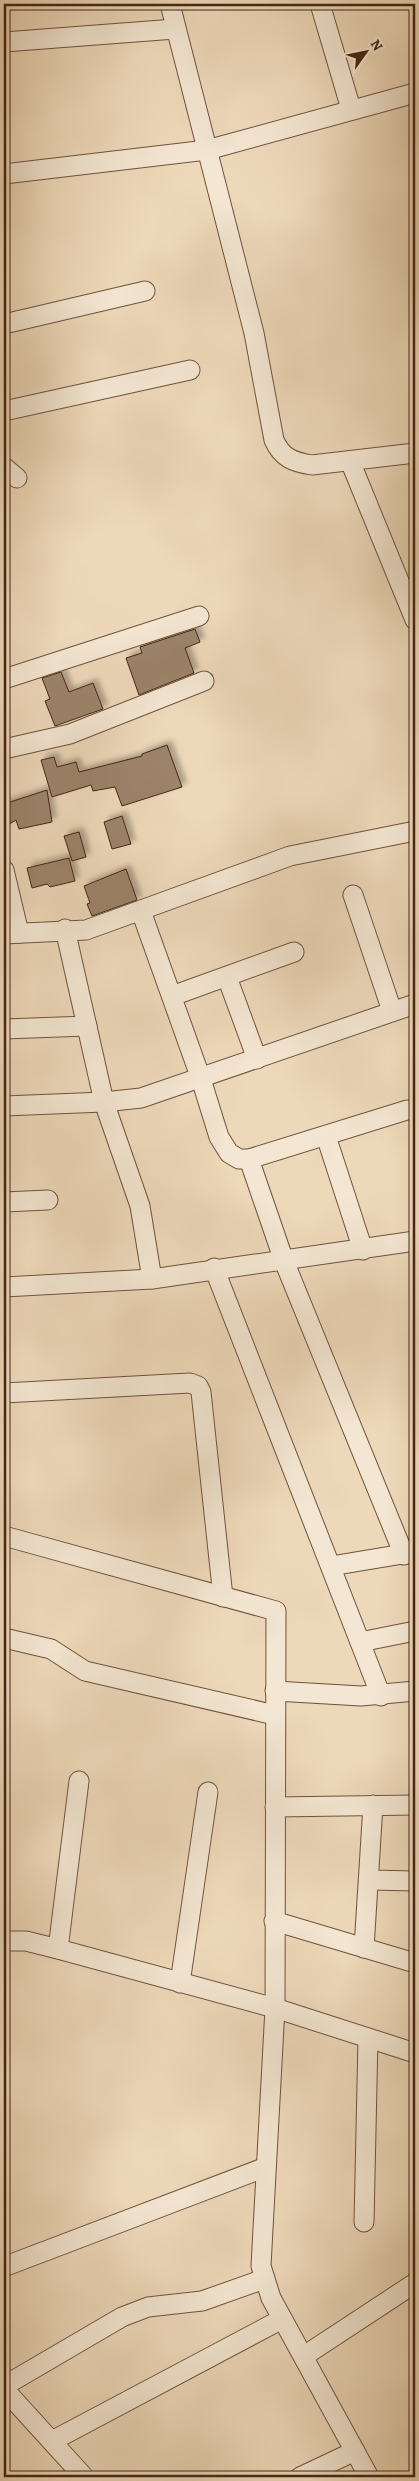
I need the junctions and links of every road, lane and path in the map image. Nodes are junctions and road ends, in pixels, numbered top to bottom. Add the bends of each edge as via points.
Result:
1 (170, 4) edge
2 (320, 4) edge
3 (175, 28) junction
4 (4, 42) edge
5 (415, 93) edge
6 (350, 109) junction
7 (207, 150) junction
8 (4, 174) edge
9 (145, 291) dead end
10 (4, 324) edge
11 (190, 370) dead end
12 (4, 411) edge
13 (415, 453) edge
14 (350, 461) junction
15 (199, 616) dead end
16 (415, 620) edge
17 (4, 679) edge
18 (204, 682) dead end
19 (4, 749) edge
20 (415, 831) edge
21 (4, 870) edge
22 (353, 895) dead end
23 (141, 911) junction
24 (65, 929) junction
25 (11, 933) edge
26 (294, 952) dead end
27 (227, 977) junction
28 (172, 996) junction
29 (415, 1004) edge
30 (392, 1011) junction
31 (87, 1026) junction
32 (4, 1029) edge
33 (257, 1059) junction
34 (202, 1079) junction
35 (104, 1102) junction
36 (4, 1106) edge
37 (407, 1110) dead end
38 (326, 1136) junction
39 (249, 1159) junction
40 (48, 1200) dead end
41 (4, 1202) edge
42 (415, 1241) edge
43 (363, 1250) junction
44 (284, 1261) junction
45 (214, 1268) junction
46 (152, 1279) junction
47 (4, 1287) edge
48 (4, 1393) edge
49 (4, 1536) edge
50 (410, 1553) edge
51 (331, 1566) junction
52 (223, 1597) junction
53 (415, 1631) edge
54 (4, 1638) edge
55 (360, 1642) junction
56 (275, 1691) junction
57 (415, 1691) edge
58 (381, 1696) junction
59 (275, 1715) junction
60 (79, 1781) dead end
61 (208, 1792) dead end
62 (373, 1805) junction
63 (415, 1805) edge
64 (275, 1807) junction
65 (370, 1880) junction
66 (415, 1881) edge
67 (274, 1921) junction
68 (4, 1941) edge
69 (58, 1948) junction
70 (364, 1948) junction
71 (415, 1963) edge
72 (180, 1983) junction
73 (275, 2008) junction
74 (368, 2038) junction
75 (415, 2053) edge
76 (266, 2167) junction
77 (364, 2222) dead end
78 (6, 2266) dead end
79 (264, 2279) junction
80 (415, 2283) edge
81 (282, 2318) junction
82 (304, 2356) junction
83 (4, 2387) edge
84 (52, 2441) junction
85 (355, 2451) junction
86 (84, 2477) edge
87 (300, 2477) edge
88 (369, 2477) edge

1 - 3 street
2 - 6 street
3 - 4 street
3 - 7 street
5 - 6 street
6 - 7 street
7 - 8 street
7 - 14 street via 254,333 278,449 291,460 312,465
9 - 10 street
11 - 12 street
13 - 14 street
14 - 16 street
15 - 17 street
18 - 19 street via 70,734
20 - 23 street via 290,856
21 - 25 street
22 - 30 street
23 - 24 street via 86,930
23 - 28 street
24 - 25 street
24 - 31 street
26 - 27 street
27 - 28 street
27 - 33 street
28 - 34 street
29 - 30 street
30 - 33 street
31 - 32 street
31 - 35 street
33 - 34 street
34 - 35 street via 141,1098
34 - 39 street via 219,1137 238,1159
35 - 36 street
35 - 46 street via 140,1206
37 - 38 street
38 - 39 street
38 - 43 street
39 - 44 street
40 - 41 street
42 - 43 street
43 - 44 street
44 - 45 street
44 - 50 street
45 - 46 street
45 - 51 street
46 - 47 street
48 - 52 street via 190,1383 198,1386
49 - 52 street
50 - 51 street
51 - 55 street
52 - 56 street via 276,1612
53 - 55 street
54 - 59 street via 51,1649 86,1671
55 - 58 street
56 - 58 street
56 - 59 street
57 - 58 street
59 - 64 street
60 - 69 street
61 - 72 street
62 - 63 street
62 - 64 street
62 - 65 street
64 - 67 street
65 - 66 street
65 - 70 street
67 - 70 street
67 - 73 street
68 - 69 street via 26,1941
69 - 72 street
70 - 71 street
72 - 73 street
73 - 74 street
73 - 76 street
74 - 75 street
74 - 77 street
76 - 78 street
76 - 79 street via 261,2266
79 - 81 street
79 - 83 street via 202,2301 148,2307 122,2318
80 - 82 street
81 - 82 street
81 - 84 street
82 - 85 street
83 - 84 street
84 - 86 street
85 - 87 street
85 - 88 street

